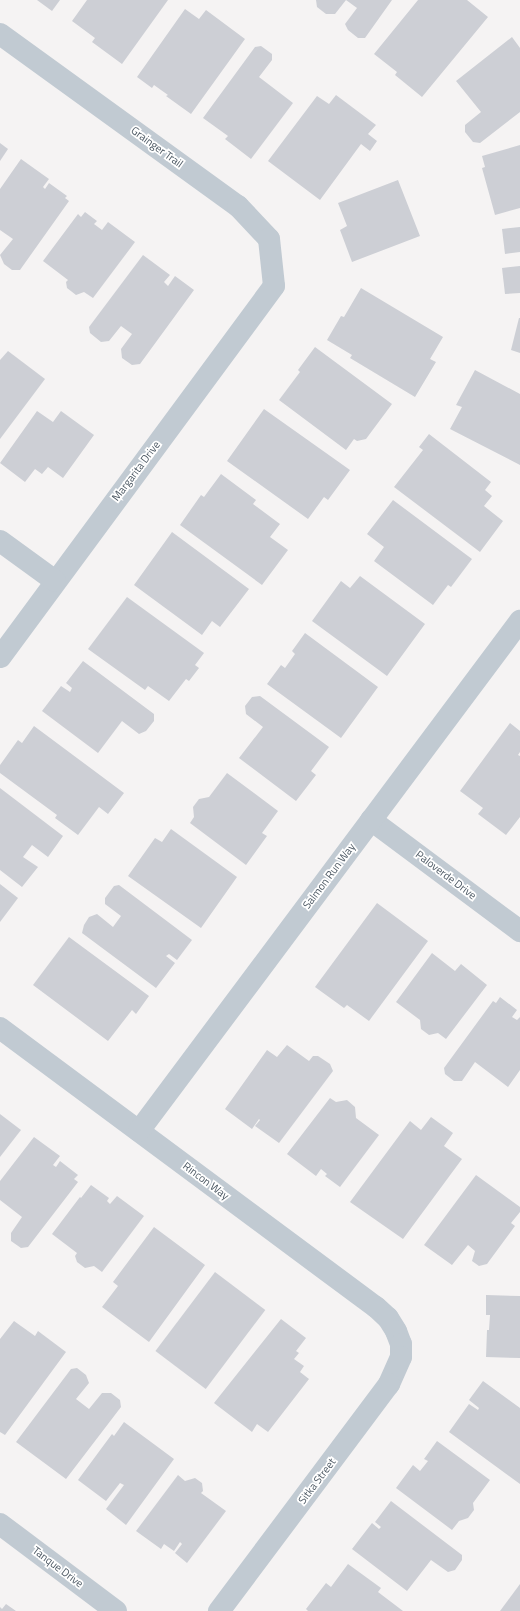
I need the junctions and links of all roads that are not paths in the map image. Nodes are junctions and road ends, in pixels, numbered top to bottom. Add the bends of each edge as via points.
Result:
1 (0, 34) edge
2 (274, 286) joint
3 (0, 541) edge
4 (55, 581) junction
5 (520, 621) edge
6 (0, 657) edge
7 (371, 820) junction
8 (520, 931) edge
9 (0, 1028) edge
10 (139, 1131) junction
11 (401, 1344) joint
12 (0, 1524) edge
13 (116, 1611) edge
14 (220, 1611) edge

1 - 2 street, Grainger Trail via 238,206 269,239
2 - 4 street, Margarita Drive
3 - 4 street
4 - 6 street, Margarita Drive
5 - 7 street, Salmon Run Way
7 - 8 street, Paloverde Drive
7 - 10 street, Salmon Run Way
9 - 10 street, Rincon Way
10 - 11 street, Rincon Way via 376,1307 388,1318
11 - 14 street, Sitka Street via 401,1357 389,1384
12 - 13 street, Tanque Drive

